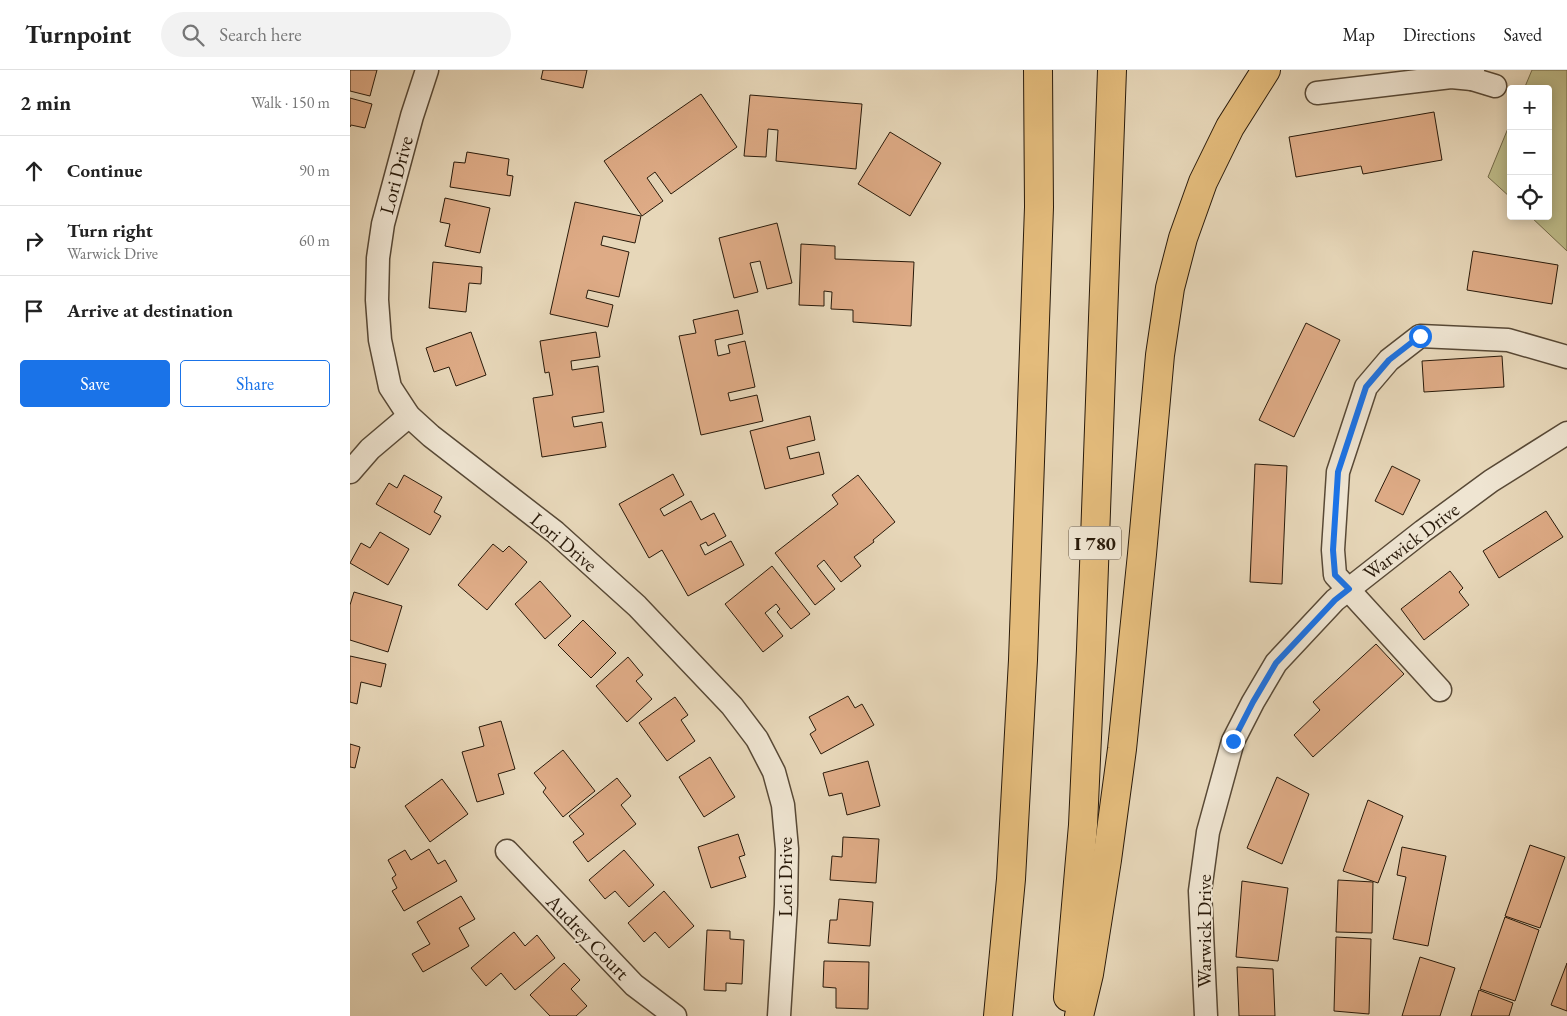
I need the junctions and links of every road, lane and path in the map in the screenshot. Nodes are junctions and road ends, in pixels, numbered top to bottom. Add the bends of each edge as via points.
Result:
1 (427, 70) edge
2 (1038, 70) edge
3 (1112, 70) edge
4 (1266, 70) edge
5 (1473, 74) edge
6 (1496, 86) dead end
7 (1317, 94) dead end
8 (1567, 358) edge
9 (409, 416) junction
10 (1567, 433) edge
11 (350, 472) edge
12 (1349, 589) junction
13 (1440, 690) dead end
14 (506, 851) dead end
15 (675, 1016) edge
16 (779, 1016) edge
17 (998, 1016) edge
18 (1066, 1016) edge
19 (1078, 1016) edge
20 (1206, 1016) edge

1 - 9 street, Lori Drive via 383,224 378,258 380,340 390,387
2 - 17 highway via 1039,207 1023,660 1011,879
3 - 18 highway, I 780 via 1084,806
4 - 19 highway via 1230,127 1203,182 1182,238 1170,288 1160,355 1122,749 1089,974
5 - 6 street
5 - 7 street
8 - 12 street via 1508,340 1420,336 1389,360 1366,387 1338,472 1333,550 1335,575
9 - 11 street via 370,449
9 - 16 street, Lori Drive via 554,532 637,606 732,706 757,739 774,772 783,805 787,849
10 - 12 street, Warwick Drive via 1491,481
12 - 13 street
12 - 20 street, Warwick Drive via 1276,663 1233,741 1208,832 1200,891
14 - 15 street, Audrey Court via 634,985

